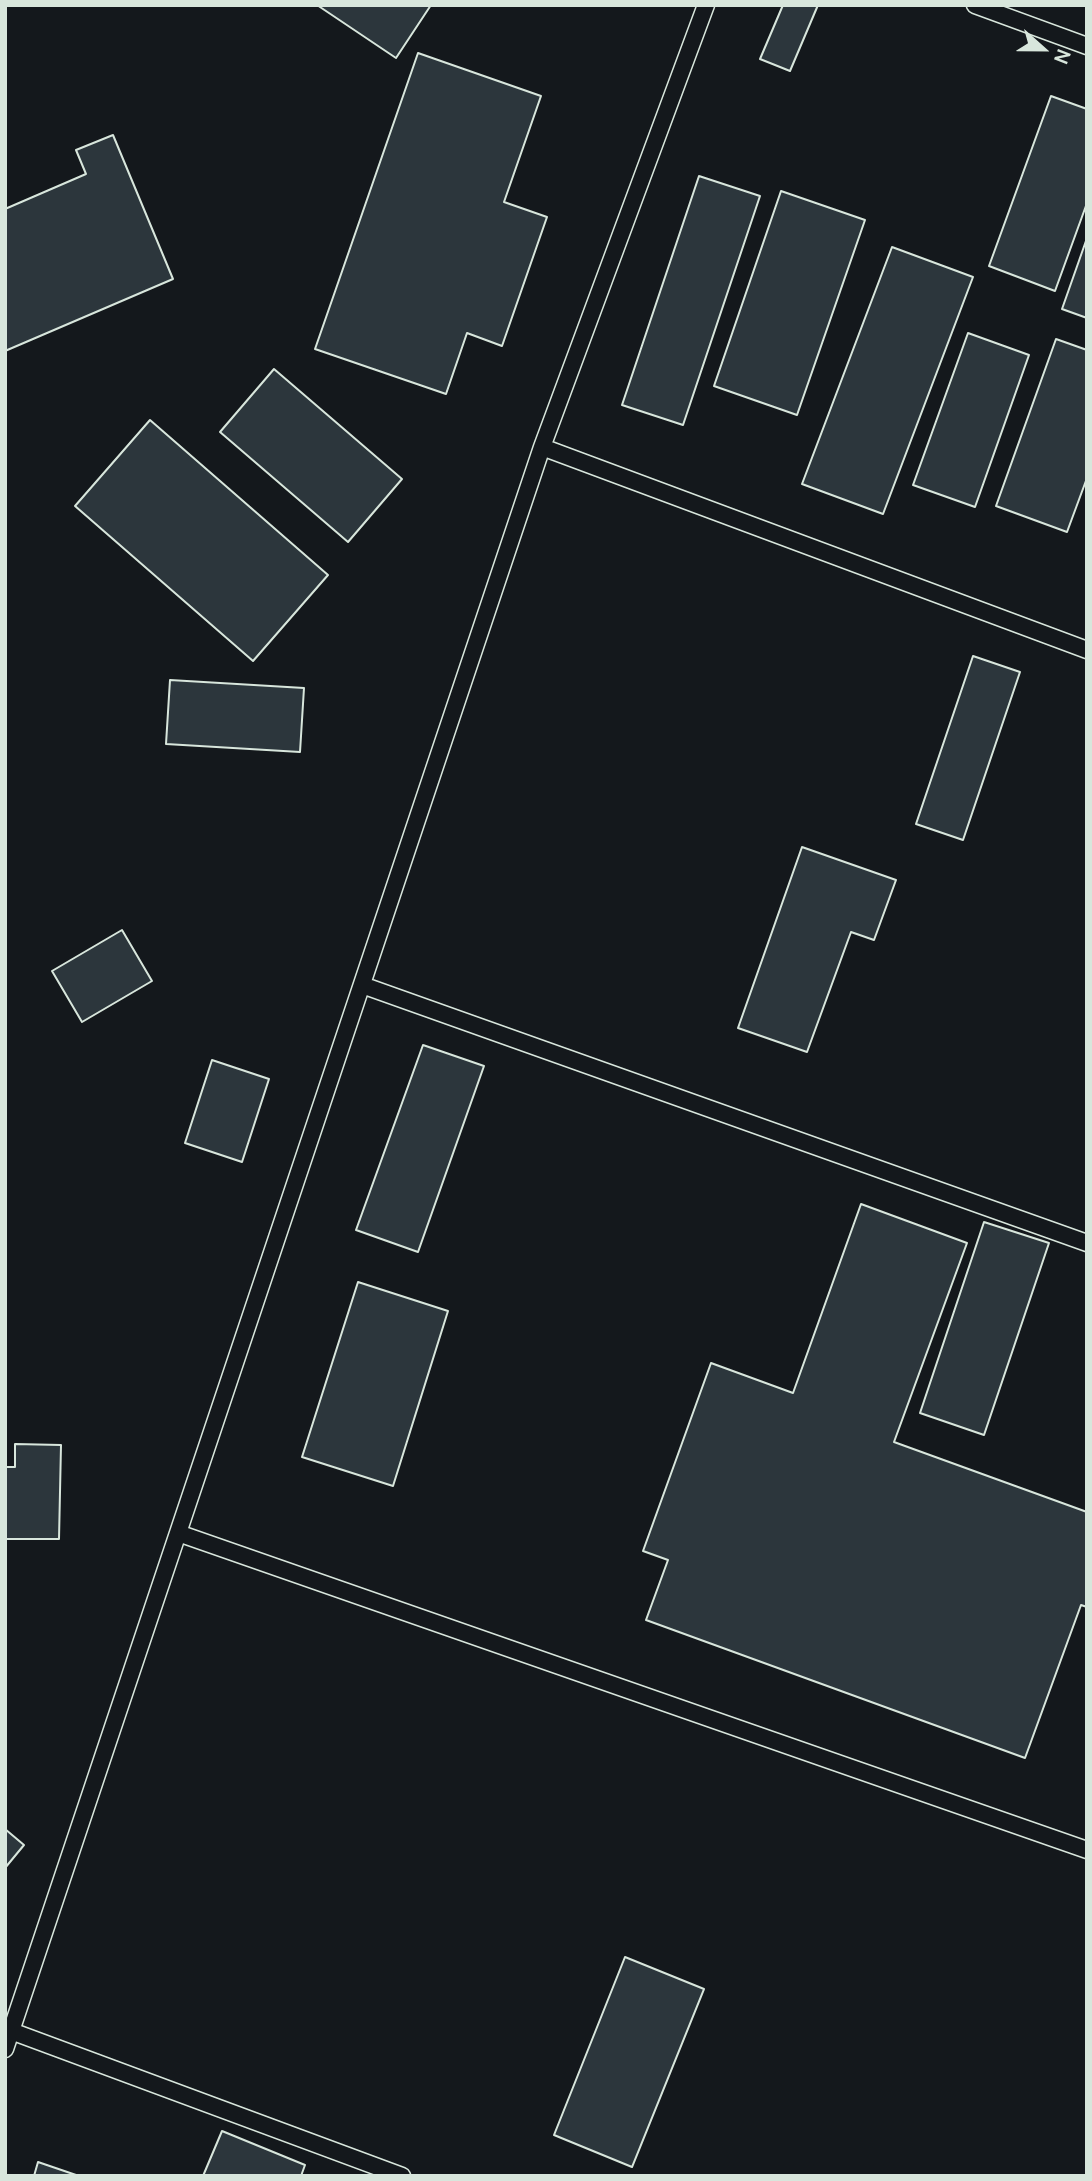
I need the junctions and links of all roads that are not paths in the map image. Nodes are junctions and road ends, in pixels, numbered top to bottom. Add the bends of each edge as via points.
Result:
1 (706, 5) edge
2 (975, 5) edge
3 (1087, 46) edge
4 (542, 447) junction
5 (1087, 650) edge
6 (362, 985) junction
7 (1087, 1243) edge
8 (178, 1533) junction
9 (1087, 1850) edge
10 (11, 2031) junction
11 (5, 2049) edge
12 (402, 2176) edge

1 - 4 lane
2 - 3 lane
4 - 5 lane
4 - 6 lane
6 - 7 lane
6 - 8 lane
8 - 9 lane
8 - 10 lane
10 - 11 lane
10 - 12 lane

